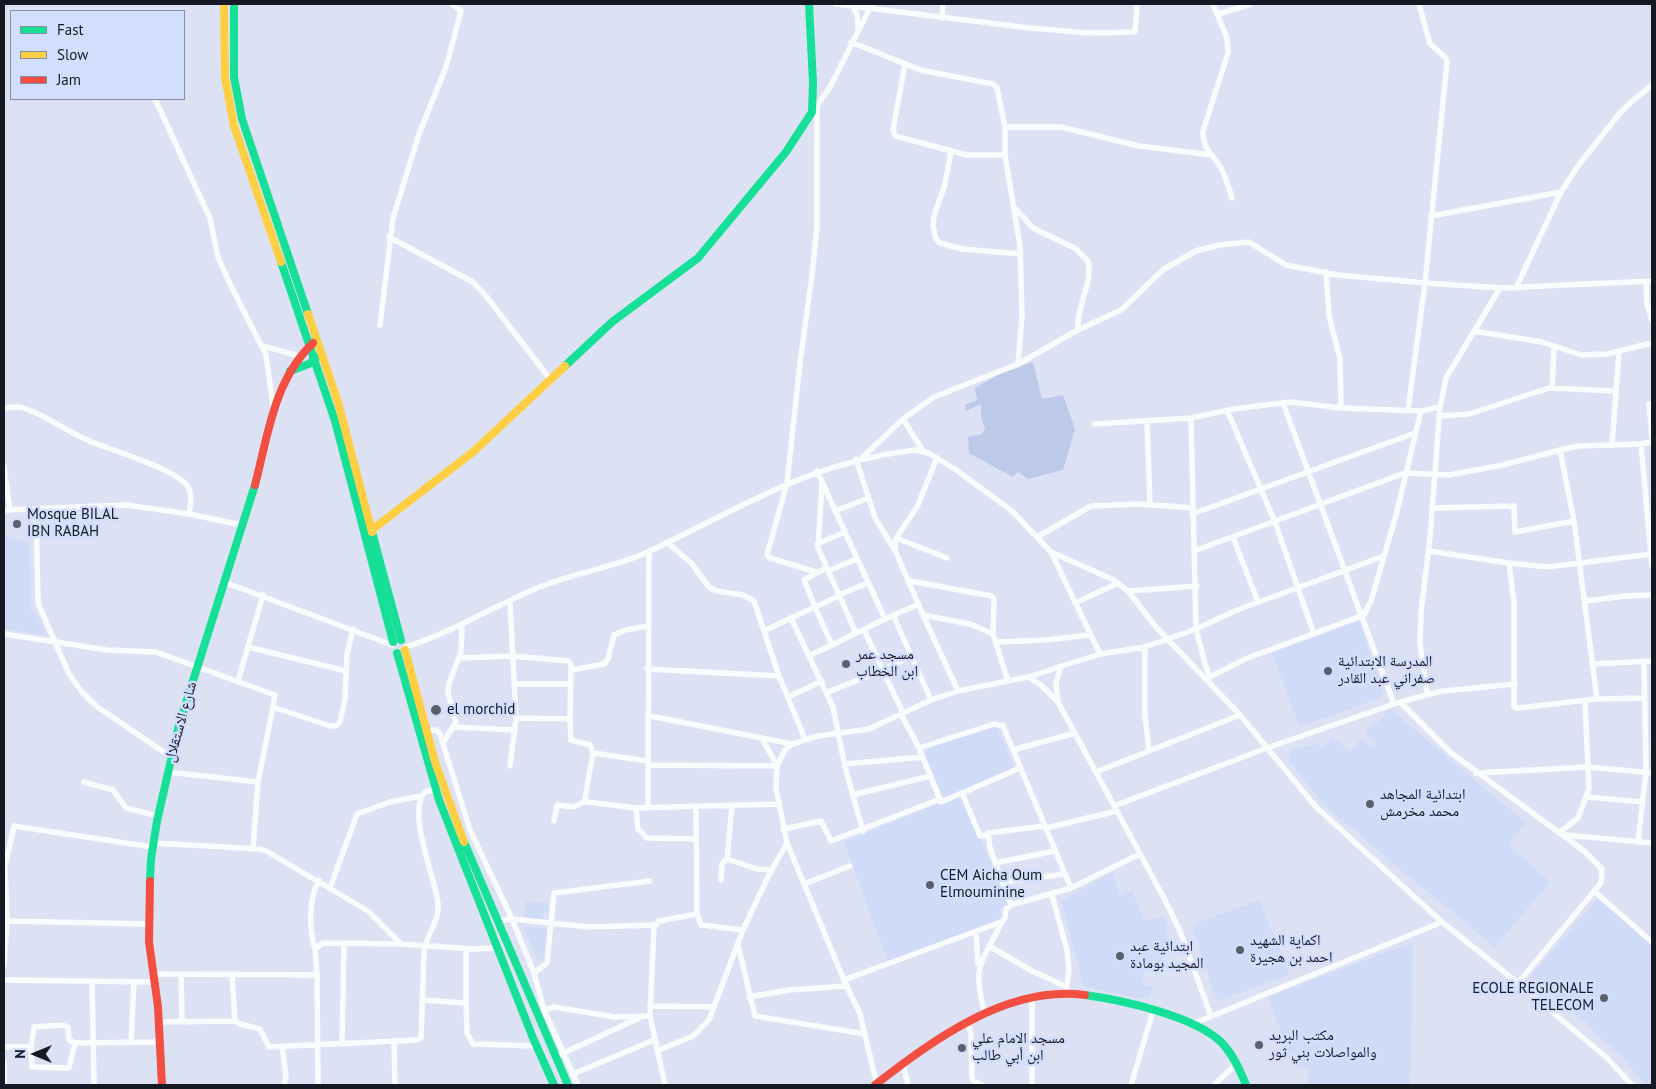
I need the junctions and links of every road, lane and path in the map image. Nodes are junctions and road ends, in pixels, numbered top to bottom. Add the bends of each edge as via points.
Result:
1 (224, 4) edge
2 (234, 4) edge
3 (452, 4) edge
4 (809, 4) edge
5 (836, 4) edge
6 (850, 4) edge
7 (943, 4) edge
8 (1137, 4) edge
9 (1212, 4) edge
10 (1251, 4) edge
11 (1419, 4) edge
12 (870, 6) edge
13 (1218, 14) junction
14 (942, 18) junction
15 (858, 29) junction
16 (851, 42) junction
17 (905, 64) junction
18 (1652, 85) edge
19 (155, 100) edge
20 (817, 105) junction
21 (812, 112) junction
22 (1005, 127) junction
23 (950, 152) junction
24 (1005, 155) junction
25 (1212, 155) junction
26 (1561, 192) junction
27 (1232, 198) dead end
28 (1014, 207) junction
29 (1431, 216) junction
30 (389, 237) junction
31 (1021, 254) junction
32 (1326, 272) junction
33 (1649, 281) edge
34 (1424, 283) junction
35 (1500, 288) junction
36 (1516, 288) junction
37 (1652, 321) edge
38 (380, 325) dead end
39 (1078, 330) junction
40 (1474, 331) junction
41 (317, 340) junction
42 (1652, 343) edge
43 (310, 345) junction
44 (263, 346) junction
45 (1554, 346) junction
46 (322, 351) junction
47 (1619, 352) junction
48 (299, 356) junction
49 (314, 360) junction
50 (1018, 364) junction
51 (290, 370) junction
52 (550, 379) junction
53 (1552, 388) junction
54 (1616, 391) junction
55 (1283, 403) junction
56 (1649, 404) dead end
57 (1440, 407) junction
58 (4, 408) edge
59 (274, 408) junction
60 (1341, 408) junction
61 (1227, 410) junction
62 (1408, 410) junction
63 (1421, 411) junction
64 (1440, 416) junction
65 (1191, 418) junction
66 (903, 419) junction
67 (1147, 421) junction
68 (1094, 424) dead end
69 (1415, 432) junction
70 (1652, 437) edge
71 (1652, 442) edge
72 (1641, 444) junction
73 (1612, 445) junction
74 (1560, 450) junction
75 (923, 451) junction
76 (863, 457) junction
77 (936, 458) junction
78 (856, 459) junction
79 (4, 468) edge
80 (817, 471) junction
81 (1308, 472) junction
82 (1405, 473) junction
83 (1436, 475) junction
84 (822, 482) junction
85 (787, 483) junction
86 (1261, 489) junction
87 (869, 498) junction
88 (1320, 504) junction
89 (1645, 504) junction
90 (1652, 504) edge
91 (1150, 505) junction
92 (1433, 508) junction
93 (7, 510) edge
94 (36, 510) junction
95 (835, 511) junction
96 (1192, 511) junction
97 (189, 514) junction
98 (1574, 521) junction
99 (1275, 522) junction
100 (242, 525) junction
101 (373, 529) junction
102 (845, 532) junction
103 (1037, 536) junction
104 (1233, 537) junction
105 (896, 538) junction
106 (667, 542) junction
107 (817, 544) junction
108 (895, 550) junction
109 (649, 551) junction
110 (1194, 551) junction
111 (1428, 551) junction
112 (1051, 552) junction
113 (1651, 554) edge
114 (1384, 556) junction
115 (947, 558) dead end
116 (857, 559) junction
117 (1509, 563) junction
118 (1580, 565) junction
119 (1652, 565) edge
120 (827, 570) junction
121 (1344, 570) junction
122 (816, 572) junction
123 (910, 581) junction
124 (224, 582) junction
125 (868, 583) junction
126 (1118, 583) junction
127 (1197, 586) junction
128 (1298, 587) junction
129 (1128, 591) junction
130 (263, 595) junction
131 (1652, 595) edge
132 (839, 596) junction
133 (1584, 601) junction
134 (510, 602) junction
135 (1258, 602) junction
136 (1075, 603) junction
137 (919, 604) junction
138 (815, 606) junction
139 (893, 616) junction
140 (923, 616) junction
141 (1361, 617) junction
142 (790, 618) junction
143 (885, 619) junction
144 (462, 625) junction
145 (648, 626) junction
146 (1196, 629) junction
147 (353, 630) junction
148 (864, 630) junction
149 (764, 631) junction
150 (4, 634) edge
151 (856, 634) junction
152 (993, 634) junction
153 (1314, 634) junction
154 (1090, 635) junction
155 (1168, 640) junction
156 (56, 641) junction
157 (996, 642) junction
158 (832, 645) junction
159 (399, 646) junction
160 (248, 647) junction
161 (1145, 648) junction
162 (1100, 654) junction
163 (512, 656) junction
164 (809, 656) junction
165 (911, 656) junction
166 (459, 658) junction
167 (1652, 661) edge
168 (1644, 662) junction
169 (1593, 664) junction
170 (198, 666) junction
171 (1061, 666) junction
172 (647, 669) junction
173 (571, 670) junction
174 (883, 670) junction
175 (346, 671) junction
176 (780, 676) junction
177 (1028, 677) junction
178 (1208, 679) junction
179 (238, 681) junction
180 (1008, 681) junction
181 (822, 682) junction
182 (514, 684) junction
183 (571, 684) junction
184 (1514, 684) junction
185 (958, 691) junction
186 (828, 692) junction
187 (1427, 694) junction
188 (788, 697) junction
189 (1645, 698) junction
190 (1598, 699) junction
191 (931, 700) junction
192 (1585, 701) junction
193 (1058, 702) junction
194 (1397, 703) junction
195 (273, 707) junction
196 (902, 713) junction
197 (1645, 714) junction
198 (1652, 714) edge
199 (1240, 715) junction
200 (650, 716) junction
201 (516, 718) junction
202 (570, 719) junction
203 (455, 727) junction
204 (515, 730) junction
205 (426, 731) junction
206 (840, 733) junction
207 (1075, 733) junction
208 (762, 738) junction
209 (806, 740) junction
210 (443, 742) junction
211 (792, 744) junction
212 (919, 748) junction
213 (1267, 748) junction
214 (1013, 750) junction
215 (1149, 751) junction
216 (593, 753) junction
217 (170, 757) junction
218 (922, 757) junction
219 (648, 763) junction
220 (845, 764) junction
221 (510, 766) dead end
222 (777, 766) junction
223 (1589, 767) junction
224 (1020, 768) junction
225 (167, 772) junction
226 (1096, 772) junction
227 (1649, 772) edge
228 (1476, 773) junction
229 (930, 776) junction
230 (84, 782) dead end
231 (258, 782) junction
232 (436, 789) junction
233 (962, 793) junction
234 (852, 795) junction
235 (421, 796) junction
236 (939, 797) junction
237 (1587, 797) junction
238 (586, 801) junction
239 (1643, 802) junction
240 (778, 804) junction
241 (732, 805) junction
242 (696, 806) junction
243 (636, 808) junction
244 (648, 808) junction
245 (1116, 809) junction
246 (158, 816) junction
247 (554, 821) dead end
248 (1045, 827) junction
249 (783, 829) junction
250 (862, 831) junction
251 (1562, 834) junction
252 (987, 835) junction
253 (696, 839) junction
254 (1638, 842) junction
255 (787, 843) junction
256 (1652, 843) edge
257 (152, 845) junction
258 (253, 849) junction
259 (1055, 851) junction
260 (1140, 854) junction
261 (727, 859) junction
262 (995, 863) junction
263 (4, 866) edge
264 (850, 866) dead end
265 (772, 870) junction
266 (1065, 874) junction
267 (319, 880) junction
268 (721, 880) dead end
269 (650, 881) dead end
270 (1003, 882) junction
271 (804, 884) junction
272 (330, 888) junction
273 (1071, 888) junction
274 (1594, 891) junction
275 (1052, 895) junction
276 (1011, 905) junction
277 (697, 914) junction
278 (512, 919) junction
279 (7, 921) junction
280 (1003, 921) junction
281 (496, 922) junction
282 (1442, 922) junction
283 (550, 923) junction
284 (148, 924) junction
285 (654, 926) junction
286 (743, 930) junction
287 (976, 932) junction
288 (1652, 942) edge
289 (344, 943) junction
290 (400, 944) junction
291 (738, 944) junction
292 (424, 945) junction
293 (989, 946) junction
294 (497, 948) junction
295 (315, 949) junction
296 (466, 949) junction
297 (4, 966) edge
298 (978, 966) junction
299 (534, 972) junction
300 (181, 974) junction
301 (232, 974) junction
302 (317, 975) junction
303 (154, 978) junction
304 (4, 980) edge
305 (92, 981) junction
306 (134, 982) junction
307 (845, 983) junction
308 (1518, 983) junction
309 (1066, 990) junction
310 (540, 993) junction
311 (749, 997) junction
312 (1032, 999) junction
313 (422, 1000) junction
314 (528, 1000) junction
315 (466, 1003) junction
316 (650, 1006) junction
317 (714, 1007) junction
318 (544, 1010) junction
319 (1153, 1011) junction
320 (650, 1016) junction
321 (985, 1016) junction
322 (1211, 1016) junction
323 (642, 1017) junction
324 (182, 1021) junction
325 (235, 1021) junction
326 (159, 1022) junction
327 (968, 1023) junction
328 (1194, 1023) junction
329 (865, 1034) junction
330 (654, 1040) junction
331 (394, 1041) junction
332 (94, 1042) junction
333 (131, 1042) junction
334 (160, 1042) junction
335 (75, 1043) junction
336 (342, 1043) junction
337 (317, 1044) junction
338 (282, 1046) junction
339 (537, 1046) junction
340 (4, 1047) edge
341 (31, 1047) junction
342 (657, 1051) junction
343 (563, 1053) junction
344 (555, 1057) junction
345 (4, 1062) edge
346 (903, 1063) junction
347 (1238, 1063) junction
348 (573, 1074) junction
349 (553, 1084) edge
350 (4, 1085) edge
351 (94, 1085) edge
352 (162, 1085) edge
353 (284, 1085) edge
354 (318, 1085) edge
355 (395, 1085) edge
356 (568, 1085) edge
357 (578, 1085) edge
358 (665, 1085) edge
359 (876, 1085) edge
360 (908, 1085) edge
361 (982, 1085) edge
362 (1032, 1085) edge
363 (1130, 1085) edge
364 (1214, 1085) edge
365 (1246, 1085) edge
366 (1632, 1085) edge

1 - 43 main road via 225,77 234,126
2 - 41 main road via 234,77 242,118
3 - 30 street via 460,8 459,20 446,67 419,134
4 - 21 main road
5 - 6 street
6 - 12 street
6 - 15 street via 857,14
7 - 14 street
8 - 14 street via 1136,30 1132,33 1080,32
9 - 13 street
10 - 13 street
11 - 29 street via 1430,44 1447,62
12 - 14 street
12 - 15 street
13 - 25 street via 1227,38 1228,52 1203,130 1205,148
15 - 16 street
16 - 17 street
16 - 20 street via 830,87
17 - 22 street via 920,70 993,84 999,92
17 - 23 street via 894,134
18 - 26 street via 1619,114
19 - 44 street via 210,218 217,251 229,282
20 - 21 street
20 - 85 street via 816,240
21 - 52 main road via 776,165 705,251 612,322
22 - 24 street
22 - 25 street via 1061,127 1139,146
23 - 24 street
23 - 31 street via 945,184 934,216 936,239 962,249
24 - 28 street
25 - 27 street via 1221,167
26 - 29 street
26 - 36 street
28 - 31 street
28 - 39 street via 1033,228 1076,249 1088,261
29 - 34 street
30 - 38 street
30 - 52 street via 473,282
31 - 50 street via 1022,315
32 - 34 street
32 - 39 street via 1282,264 1249,242 1219,245 1178,260 1121,310
32 - 60 street via 1329,316 1340,359
33 - 36 street
33 - 37 street via 1647,304
34 - 35 street
34 - 62 street
35 - 36 street
35 - 40 street
39 - 50 street
40 - 45 street
40 - 57 street via 1446,378
41 - 43 main road, شارع الاستقلال
41 - 46 main road
42 - 47 street
43 - 48 main road, شارع الاستقلال
43 - 49 main road
44 - 48 street
44 - 59 street
45 - 47 street via 1582,355
45 - 53 street
46 - 49 main road
46 - 101 main road
47 - 54 street
48 - 51 main road, شارع الاستقلال
49 - 51 main road
49 - 159 main road via 344,448
50 - 66 street via 934,397
51 - 59 main road, شارع الاستقلال
52 - 101 main road via 473,452
53 - 54 street
53 - 64 street via 1469,414
54 - 73 street
55 - 60 street via 1308,402
55 - 61 street
55 - 81 street
56 - 70 street
57 - 63 street
57 - 64 street
58 - 97 street via 20,407 38,414 87,440 132,455 177,478 190,490
59 - 100 main road, شارع الاستقلال via 260,471
60 - 62 street
61 - 65 street
61 - 86 street
62 - 63 street
63 - 69 street
64 - 83 street
65 - 67 street
65 - 96 street
66 - 75 street
66 - 76 street
67 - 68 street
67 - 91 street
69 - 81 street
69 - 82 street
71 - 72 street
72 - 73 street
72 - 89 street
73 - 74 street
74 - 83 street via 1503,465
74 - 98 street
75 - 76 street
75 - 77 street
76 - 78 street
77 - 103 street via 1012,511
77 - 105 street via 917,507
78 - 80 street
78 - 87 street
79 - 93 street
80 - 84 street
80 - 85 street
81 - 86 street
81 - 88 street
82 - 83 street
82 - 88 street
82 - 114 street
83 - 92 street
84 - 95 street
84 - 107 street
85 - 106 street
85 - 122 street via 768,556
86 - 96 street
86 - 99 street
87 - 95 street
87 - 108 street via 880,528
88 - 99 street
88 - 121 street
89 - 90 street
89 - 113 street
91 - 96 street
91 - 103 street via 1092,506
92 - 98 street via 1514,506 1515,532
92 - 111 street
93 - 94 street
94 - 97 street via 126,505
94 - 156 street via 37,597 42,615
95 - 102 street
96 - 110 street
97 - 100 street
98 - 118 street
99 - 104 street
99 - 128 street
100 - 124 main road, شارع الاستقلال
101 - 159 main road
102 - 107 street
102 - 116 street
103 - 112 street
104 - 110 street
104 - 135 street
105 - 108 street
105 - 115 street
106 - 109 street
106 - 149 street via 696,568 710,587 754,601
107 - 120 street
108 - 123 street
109 - 134 street via 538,588
109 - 145 street
110 - 127 street
111 - 117 street
111 - 187 street via 1420,635
112 - 126 street
112 - 136 street
113 - 118 street
113 - 119 street
114 - 121 street
114 - 141 street via 1368,610
116 - 120 street
116 - 125 street
117 - 118 street via 1539,568
117 - 184 street via 1514,602
118 - 133 street
120 - 122 street
120 - 132 street
121 - 128 street
121 - 141 street
122 - 138 street via 804,580
123 - 137 street
123 - 152 street via 992,596
124 - 130 street
124 - 170 main road, شارع الاستقلال
125 - 132 street
125 - 143 street
126 - 129 street
126 - 136 street
127 - 129 street
127 - 146 street
128 - 135 street
128 - 153 street
129 - 155 street
130 - 147 street
130 - 160 street
131 - 133 street
132 - 138 street
132 - 151 street
133 - 169 street
134 - 144 street
134 - 163 street
135 - 146 street
136 - 154 street
137 - 139 street
137 - 140 street
138 - 142 street
138 - 158 street
139 - 143 street
139 - 165 street
140 - 152 street via 970,624
140 - 185 street
141 - 153 street
141 - 194 street
142 - 149 street
142 - 164 street
143 - 148 street
144 - 159 street
144 - 166 street
145 - 172 street
145 - 173 street via 614,635 604,664
146 - 155 street
146 - 178 street
147 - 159 street
147 - 175 street
148 - 151 street
148 - 174 street
149 - 176 street
150 - 156 street
151 - 158 street
152 - 157 street
153 - 178 street via 1230,665
154 - 157 street
154 - 162 street
155 - 161 street
155 - 178 street
156 - 170 street via 107,650 156,652
156 - 217 street via 69,674 90,700
157 - 180 street
158 - 164 street
159 - 205 main road
159 - 232 main road
160 - 175 street
160 - 179 street
161 - 162 street
161 - 215 street via 1145,716
162 - 171 street
163 - 166 street
163 - 173 street via 569,661
163 - 182 street
164 - 181 street
165 - 174 street
165 - 191 street
166 - 203 street via 451,673 448,694 456,718
167 - 168 street
168 - 169 street
168 - 189 street
169 - 190 street
170 - 179 street
170 - 217 main road, شارع الاستقلال
171 - 177 street
171 - 193 street via 1056,683
172 - 176 street
172 - 200 street
173 - 183 street
174 - 186 street
174 - 196 street
175 - 195 street via 343,714 336,726
176 - 188 street
177 - 180 street
177 - 193 street
178 - 199 street
179 - 195 street via 275,695
180 - 185 street
181 - 186 street
181 - 188 street
182 - 183 street
182 - 201 street
183 - 202 street
184 - 187 street
184 - 192 street via 1517,708
185 - 191 street
186 - 206 street
187 - 194 street
188 - 209 street
189 - 190 street
189 - 197 street
190 - 192 street
191 - 196 street
192 - 223 street
193 - 207 street
194 - 213 street
194 - 228 street
195 - 231 street
196 - 206 street via 869,729
196 - 212 street
197 - 198 street
197 - 227 street
199 - 213 street
199 - 215 street
200 - 208 street
200 - 219 street
201 - 202 street
201 - 204 street
202 - 216 street via 571,740 590,745
203 - 204 street
203 - 210 street
204 - 221 street
205 - 210 street via 438,731
205 - 281 main road via 447,797
206 - 209 street
206 - 220 street
207 - 214 street
207 - 226 street
208 - 211 street
208 - 222 street
209 - 211 street
210 - 278 street via 470,830
211 - 222 street
212 - 214 street via 998,724 1003,726
212 - 218 street
213 - 245 street
213 - 282 street via 1316,807
214 - 224 street
215 - 226 street
216 - 219 street
216 - 238 street
217 - 225 main road, شارع الاستقلال
218 - 220 street
218 - 229 street
219 - 222 street
219 - 244 street
220 - 234 street
222 - 240 street
223 - 227 street
223 - 228 street
223 - 237 street
224 - 233 street
224 - 248 street
225 - 231 street
225 - 246 main road, شارع الاستقلال
226 - 245 street
227 - 239 street
228 - 251 street
229 - 234 street via 900,786
229 - 236 street
230 - 246 street via 114,790 126,808
231 - 258 street
232 - 235 street
232 - 294 main road
233 - 236 street via 941,802
233 - 252 street via 980,836
234 - 250 street
235 - 272 street via 390,802 357,814
235 - 292 street via 420,829 439,910
236 - 250 street
237 - 239 street
237 - 251 street via 1578,818
238 - 243 street
238 - 247 street via 573,807 557,805
239 - 254 street
240 - 241 street
240 - 249 street
241 - 242 street
241 - 261 street
242 - 244 street
242 - 253 street
243 - 244 street
243 - 253 street via 638,829 647,838
245 - 248 street
245 - 260 street
246 - 257 main road, شارع الاستقلال
248 - 252 street via 994,831
248 - 259 street
249 - 250 street via 821,821 830,841
249 - 255 street
251 - 254 street
251 - 274 street via 1601,867 1602,880
252 - 262 street
253 - 277 street
254 - 256 street
255 - 265 street
255 - 271 street
257 - 258 street
257 - 263 street via 16,826 13,827
257 - 284 main road, شارع الاستقلال
258 - 267 street via 268,852
259 - 262 street
259 - 266 street
260 - 273 street
260 - 322 street via 1176,921
261 - 265 street via 757,869
261 - 268 street via 722,864
262 - 270 street
263 - 279 street
264 - 271 street
265 - 286 street
266 - 270 street
266 - 273 street
267 - 272 street
267 - 295 street via 312,902 311,930
269 - 283 street via 556,892
270 - 276 street
271 - 307 street
272 - 290 street via 373,915
273 - 275 street
274 - 288 street
274 - 308 street
275 - 276 street
275 - 309 street via 1067,950
276 - 280 street via 1006,908
277 - 285 street via 659,921
277 - 286 street via 701,925
278 - 281 street
278 - 283 street
278 - 299 street
279 - 284 street
279 - 297 street
280 - 287 street
280 - 293 street
281 - 314 main road
282 - 308 street
282 - 322 street
283 - 285 street via 589,927 650,923
283 - 299 street via 547,963
284 - 303 main road, شارع الاستقلال
285 - 316 street
286 - 291 street
287 - 298 street
287 - 307 street
289 - 290 street
289 - 295 street via 323,943
289 - 336 street
290 - 292 street
291 - 311 street
291 - 317 street
292 - 296 street
292 - 313 street
293 - 298 street
293 - 309 street
294 - 296 street
294 - 339 main road
295 - 302 street
296 - 315 street
298 - 321 street
299 - 310 street
300 - 301 street
300 - 303 street
300 - 324 street
301 - 302 street
301 - 325 street
302 - 337 street
303 - 306 street
303 - 326 main road, شارع الاستقلال
304 - 305 street
305 - 306 street
305 - 332 street
306 - 333 street
307 - 311 street
307 - 329 street via 860,1014
308 - 366 street via 1607,1058
309 - 312 main road
309 - 319 main road
310 - 314 street
310 - 318 street
311 - 329 street via 753,1015 757,1018
312 - 321 main road
312 - 362 street
313 - 315 street
313 - 331 street via 421,1038
314 - 344 main road
315 - 339 street via 467,1033 473,1044
316 - 317 street
316 - 320 street
317 - 342 street via 709,1020 693,1036
318 - 323 street via 554,1007 615,1017
318 - 343 street
319 - 328 main road
319 - 363 street
320 - 323 street
320 - 330 street
321 - 327 main road
322 - 328 street
323 - 343 street
324 - 325 street
324 - 326 street
325 - 338 street via 260,1029 269,1047
326 - 334 main road, شارع الاستقلال
327 - 346 main road
327 - 361 street via 972,1080
328 - 347 main road via 1217,1037
329 - 359 street
330 - 342 street
330 - 348 street
331 - 336 street
331 - 355 street
332 - 333 street
332 - 335 street
332 - 351 street
333 - 334 street
334 - 352 main road, شارع الاستقلال
335 - 341 street via 69,1040 65,1025 39,1026 33,1029
335 - 341 street via 69,1068 32,1067
336 - 337 street
337 - 338 street
337 - 354 street
338 - 353 street
339 - 349 main road
340 - 341 street
342 - 358 street
343 - 344 street
343 - 348 street
344 - 356 main road
345 - 350 street
346 - 359 main road
346 - 360 street
347 - 364 street
347 - 365 main road
348 - 357 street

